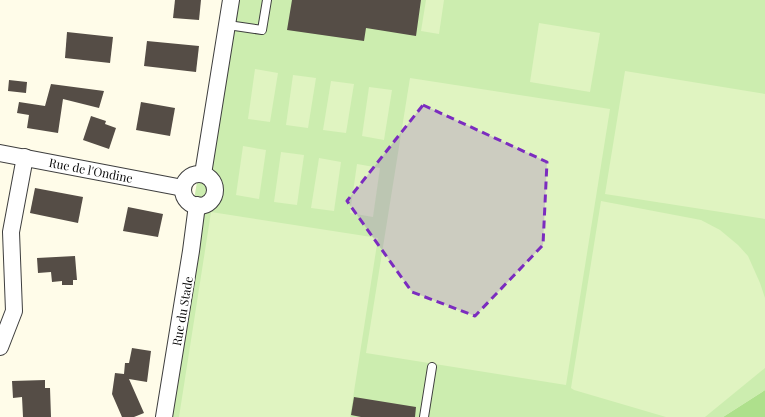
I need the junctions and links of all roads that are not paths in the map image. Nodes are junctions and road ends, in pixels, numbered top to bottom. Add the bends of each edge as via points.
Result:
1 (231, 0) edge
2 (267, 0) edge
3 (228, 25) junction
4 (0, 153) edge
5 (25, 157) junction
6 (203, 174) junction
7 (183, 188) junction
8 (197, 205) junction
9 (0, 347) edge
10 (432, 367) dead end
11 (164, 417) edge
12 (424, 417) edge

1 - 3 street
2 - 3 lane via 262,30
3 - 6 street
4 - 5 street, Rue de l'Ondine
5 - 7 street, Rue de l'Ondine
5 - 9 street via 11,232 14,311
6 - 7 street via 192,175
6 - 8 street via 213,183 214,195 209,202
7 - 8 street via 185,198
8 - 11 street, Rue du Stade via 192,251
10 - 12 lane

